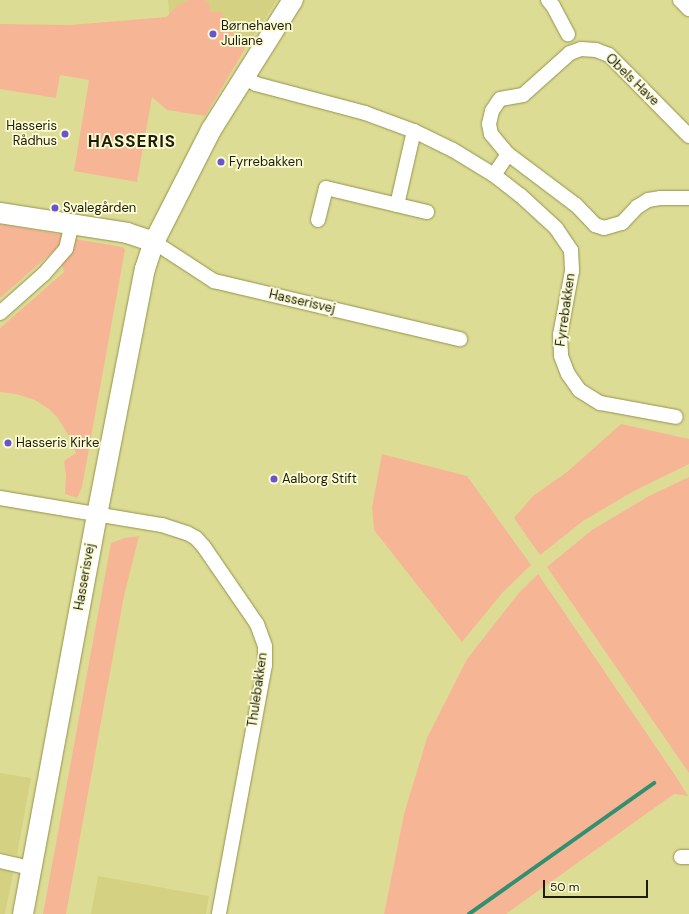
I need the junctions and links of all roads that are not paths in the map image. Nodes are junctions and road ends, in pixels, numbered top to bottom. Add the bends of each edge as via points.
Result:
1 (293, 0) edge
2 (548, 0) edge
3 (680, 0) edge
4 (689, 9) edge
5 (568, 34) dead end
6 (243, 77) junction
7 (414, 131) junction
8 (689, 136) edge
9 (508, 154) junction
10 (494, 175) junction
11 (689, 198) edge
12 (397, 205) junction
13 (426, 212) dead end
14 (0, 213) edge
15 (318, 220) dead end
16 (72, 224) junction
17 (154, 242) junction
18 (0, 313) edge
19 (460, 339) dead end
20 (676, 418) dead end
21 (0, 498) edge
22 (96, 515) junction
23 (0, 861) edge
24 (31, 868) junction
25 (22, 914) edge
26 (219, 914) edge

1 - 6 street, Hasserisvej
2 - 5 street via 554,6
3 - 4 street
6 - 7 street, Fyrrebakken via 256,84 365,113
6 - 17 street, Hasserisvej via 211,130
7 - 10 street, Fyrrebakken via 453,150
7 - 12 street
8 - 9 street, Obels Have via 609,55 596,50 582,49 570,53 523,95 500,99 492,111 488,124 491,134
9 - 10 street
9 - 11 street, Obels Have via 576,205 595,225 604,228 622,223 637,207 648,200
10 - 20 street, Fyrrebakken via 556,228 571,250 572,271 560,335 561,356 568,374 579,390 600,403
12 - 13 street
12 - 15 street via 326,188
14 - 16 street
16 - 17 street via 141,236
16 - 18 street via 66,249 44,274
17 - 19 street, Hasserisvej via 214,281
17 - 22 street, Hasserisvej via 144,276
21 - 22 street, Thulebakken
22 - 24 street, Hasserisvej
22 - 26 street, Thulebakken via 162,525 196,538 262,634 265,665
23 - 24 street
24 - 25 street, Hasserisvej

